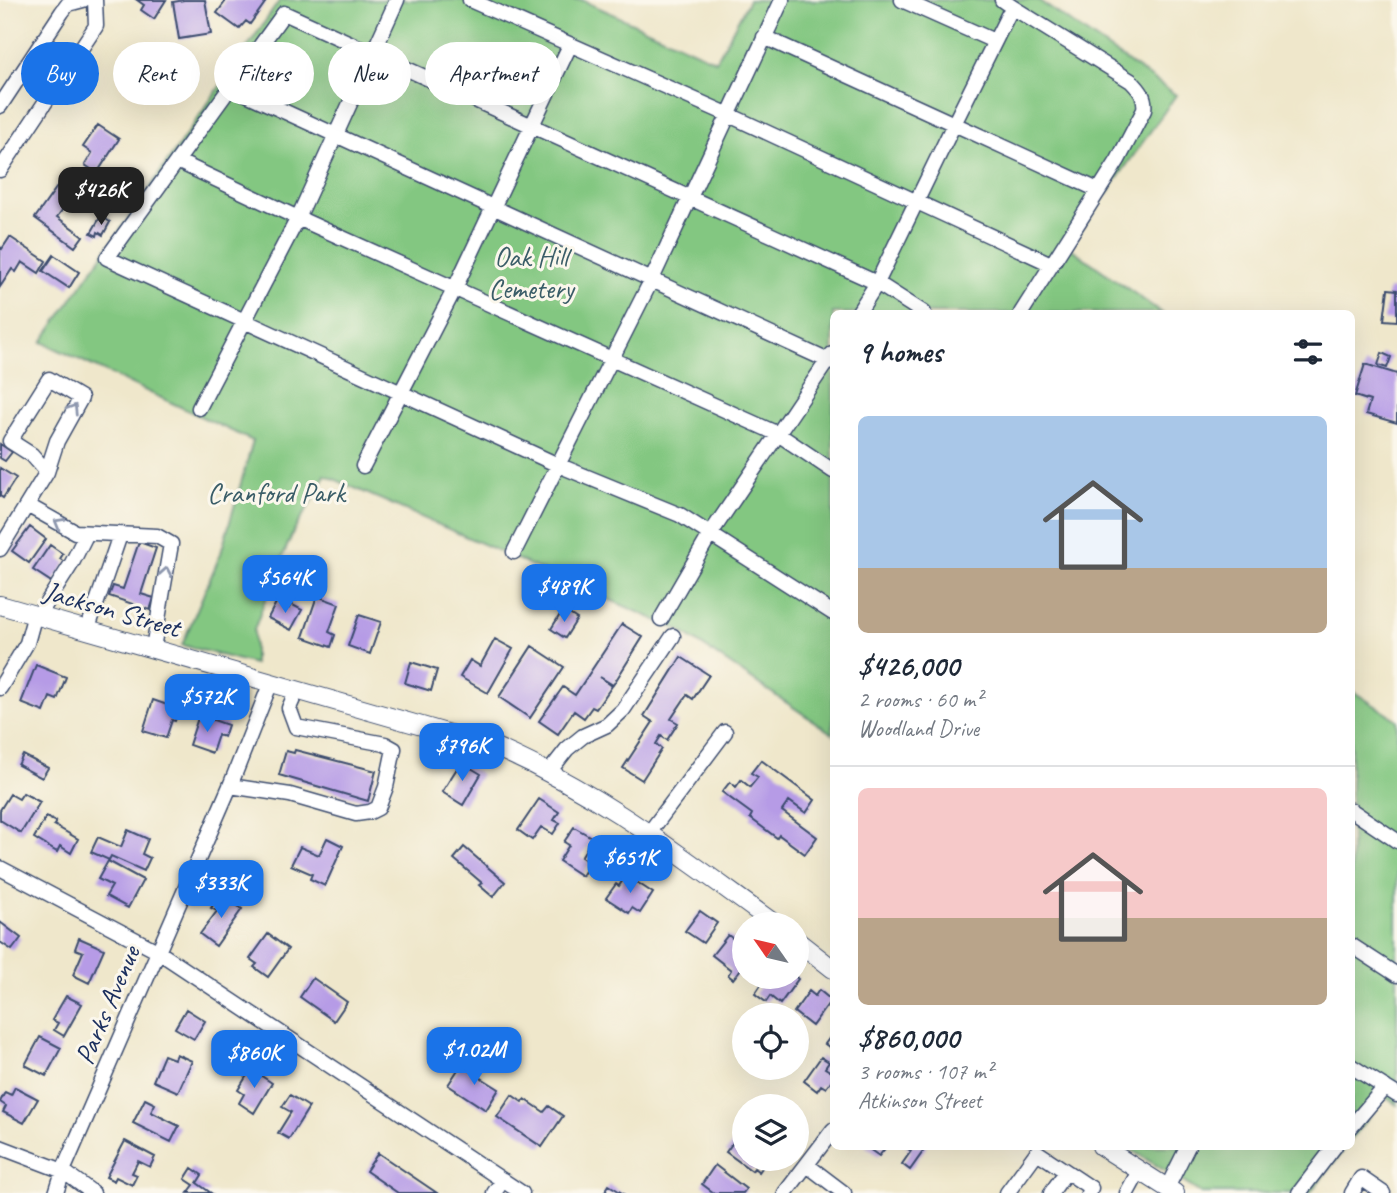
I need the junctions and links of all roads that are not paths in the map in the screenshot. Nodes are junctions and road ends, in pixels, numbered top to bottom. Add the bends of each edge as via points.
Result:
1 (83, 0) edge
2 (95, 0) edge
3 (397, 0) edge
4 (470, 0) edge
5 (782, 0) edge
6 (902, 0) edge
7 (1007, 3) edge
8 (288, 6) edge
9 (764, 37) junction
10 (994, 41) junction
11 (263, 42) edge
12 (350, 42) edge
13 (379, 42) edge
14 (570, 45) junction
15 (411, 72) edge
16 (218, 105) edge
17 (271, 105) edge
18 (350, 105) edge
19 (0, 106) edge
20 (727, 114) junction
21 (954, 124) junction
22 (532, 126) junction
23 (336, 134) junction
24 (177, 161) junction
25 (2, 163) edge
26 (1098, 190) junction
27 (690, 197) junction
28 (916, 201) junction
29 (494, 207) junction
30 (298, 218) junction
31 (1051, 264) junction
32 (652, 279) junction
33 (877, 283) junction
34 (455, 288) junction
35 (860, 310) edge
36 (919, 310) edge
37 (1023, 310) edge
38 (246, 321) junction
39 (612, 359) junction
40 (830, 359) edge
41 (830, 360) edge
42 (400, 391) junction
43 (199, 408) dead end
44 (778, 434) junction
45 (558, 464) junction
46 (363, 466) dead end
47 (830, 469) edge
48 (47, 472) junction
49 (27, 505) junction
50 (87, 533) junction
51 (711, 533) junction
52 (120, 535) junction
53 (0, 549) edge
54 (514, 552) dead end
55 (0, 605) edge
56 (830, 606) edge
57 (37, 615) junction
58 (661, 619) dead end
59 (88, 628) junction
60 (673, 636) dead end
61 (153, 648) junction
62 (271, 682) junction
63 (0, 688) edge
64 (297, 690) junction
65 (725, 732) dead end
66 (550, 772) junction
67 (230, 786) junction
68 (1355, 813) edge
69 (649, 833) junction
70 (1397, 841) edge
71 (0, 868) edge
72 (758, 912) edge
73 (1355, 948) edge
74 (809, 950) edge
75 (157, 951) junction
76 (830, 967) edge
77 (1397, 975) edge
78 (1355, 1068) edge
79 (1391, 1091) edge
80 (1355, 1123) edge
81 (830, 1134) edge
82 (0, 1147) edge
83 (1107, 1150) edge
84 (1186, 1150) edge
85 (1332, 1150) edge
86 (809, 1162) edge
87 (809, 1167) edge
88 (63, 1171) junction
89 (802, 1171) edge
90 (1139, 1171) junction
91 (1066, 1172) junction
92 (503, 1180) junction
93 (1171, 1191) edge
94 (56, 1193) edge
95 (93, 1193) edge
96 (494, 1193) edge
97 (522, 1193) edge
98 (785, 1193) edge
99 (844, 1193) edge
100 (1007, 1193) edge
101 (1051, 1193) edge
102 (1088, 1193) edge
103 (1127, 1193) edge
104 (1299, 1193) edge
105 (1352, 1193) edge
106 (1384, 1193) edge

1 - 19 street via 68,4
2 - 25 street via 96,26
3 - 13 street
4 - 14 street
5 - 9 street
6 - 10 street
7 - 10 street
7 - 26 street via 1141,91 1144,110
8 - 11 street
8 - 12 street
9 - 20 street
9 - 21 street
10 - 21 street
14 - 20 street
14 - 22 street
15 - 22 street
16 - 24 street
17 - 23 street
18 - 23 street
20 - 27 street
20 - 28 street
21 - 26 street
21 - 28 street
22 - 27 street
22 - 29 street
23 - 29 street
23 - 30 street
24 - 30 street
24 - 38 street via 107,258
26 - 31 street
27 - 32 street
27 - 33 street
28 - 31 street
28 - 33 street
29 - 32 street
29 - 34 street
30 - 34 street
30 - 38 street
31 - 37 street
32 - 39 street
32 - 40 street
33 - 35 street
33 - 36 street
34 - 39 street
34 - 42 street
38 - 42 street
38 - 43 street
39 - 44 street
39 - 45 street
41 - 44 street
42 - 45 street
42 - 46 street
44 - 47 street
44 - 51 street
45 - 51 street via 680,515
45 - 54 street
48 -> 48 street via 57,441 81,398 49,379 10,441
48 - 49 street
50 -> 49 street via 75,532
49 - 53 street
50 - 52 street
50 - 57 street
51 - 56 street
51 - 58 street
52 - 59 street
61 -> 52 street via 171,544 157,536
55 - 57 main road, Jackson Street
57 - 59 main road, Jackson Street
57 - 63 street via 27,643
59 - 61 main road, Jackson Street
60 - 66 street via 623,710 567,748
61 - 62 main road, Jackson Street
62 - 64 main road, Jackson Street
62 - 67 street, Parks Avenue
64 - 66 main road, Jackson Street via 495,747
64 - 67 street via 289,708 296,727 385,744 394,750 378,808 356,814 290,795
65 - 69 street
66 - 69 main road, Jackson Street
67 - 75 street, Parks Avenue
68 - 70 street
69 - 72 main road, Jackson Street
71 - 75 street
73 - 77 street
74 - 76 main road
75 - 88 street, Parks Avenue
75 - 92 street
78 - 79 street
79 - 80 street
81 - 86 street
82 - 88 street
83 - 90 main road
84 - 93 street
85 - 104 street
87 - 99 street
88 - 94 street, Parks Avenue
88 - 95 street
89 - 98 street
90 - 93 main road
90 - 103 street
91 - 100 street via 1037,1152
91 - 101 street
91 - 102 street via 1091,1188
92 - 96 street
92 - 97 street
105 - 106 street via 1361,1178

